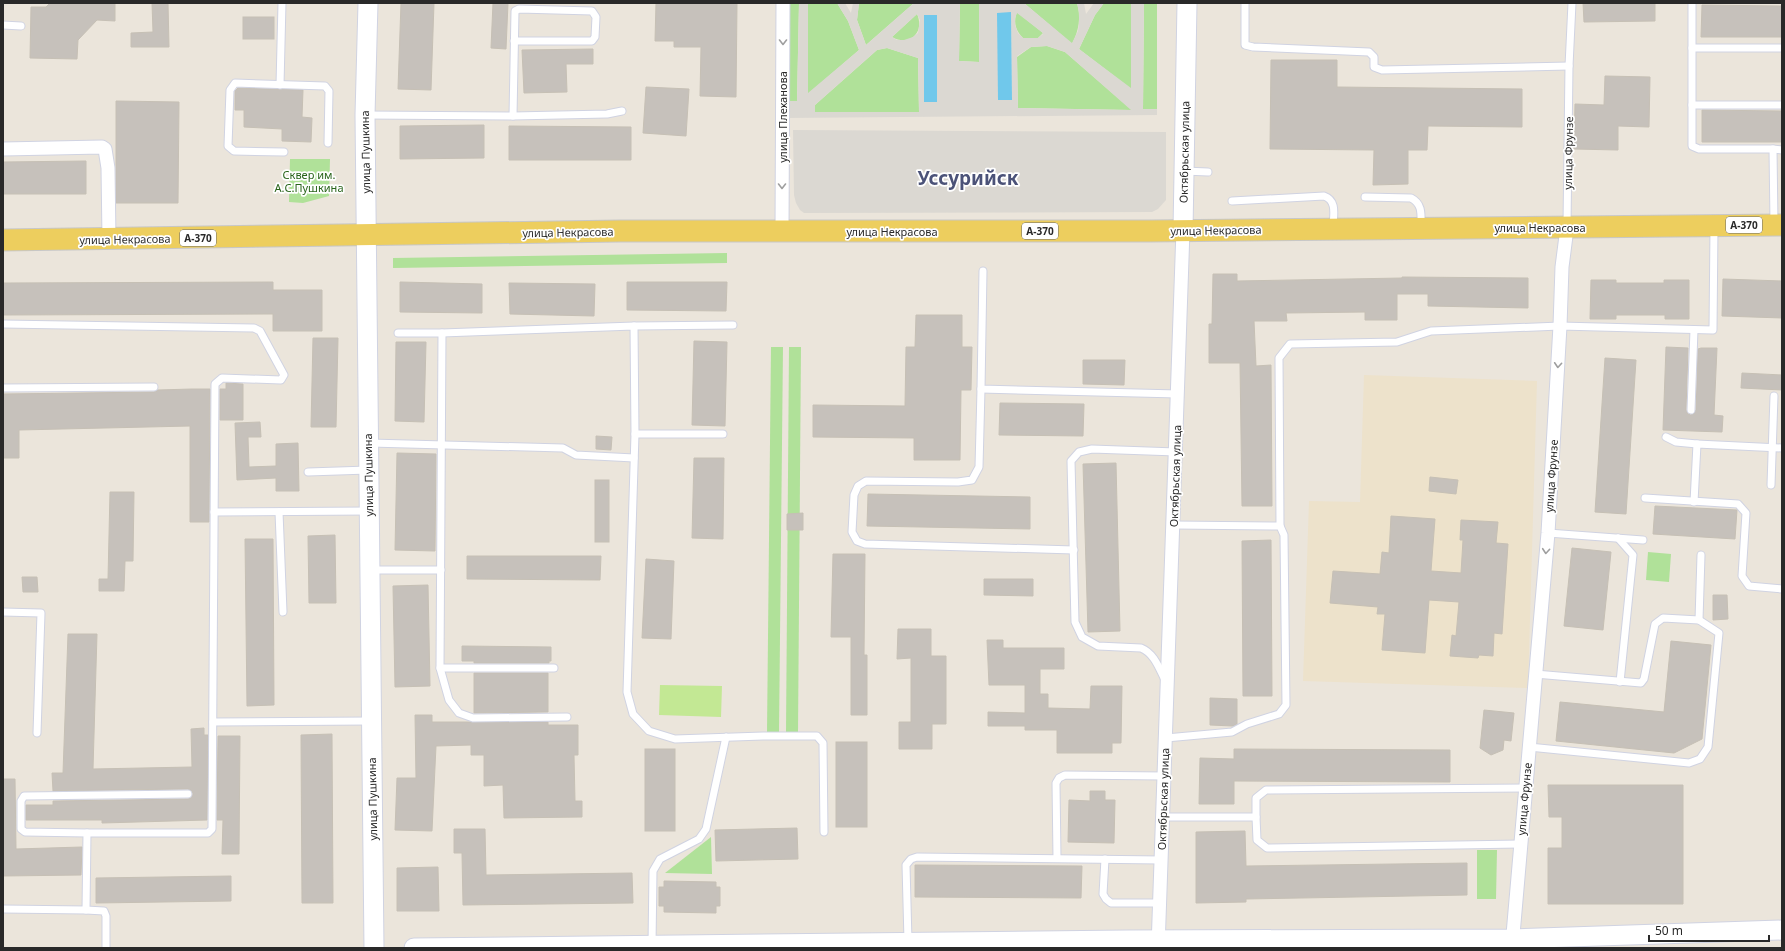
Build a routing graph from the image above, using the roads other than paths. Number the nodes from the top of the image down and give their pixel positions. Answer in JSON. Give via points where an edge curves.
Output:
{"nodes":[{"id":1,"x":282,"y":3,"type":"edge"},
{"id":2,"x":368,"y":3,"type":"edge"},
{"id":3,"x":783,"y":3,"type":"edge"},
{"id":4,"x":1187,"y":3,"type":"edge"},
{"id":5,"x":1245,"y":3,"type":"edge"},
{"id":6,"x":1572,"y":3,"type":"edge"},
{"id":7,"x":1692,"y":3,"type":"edge"},
{"id":8,"x":3,"y":25,"type":"edge"},
{"id":9,"x":21,"y":26,"type":"dead end"},
{"id":10,"x":514,"y":41,"type":"junction"},
{"id":11,"x":1692,"y":48,"type":"junction"},
{"id":12,"x":1782,"y":48,"type":"edge"},
{"id":13,"x":1569,"y":66,"type":"junction"},
{"id":14,"x":280,"y":85,"type":"junction"},
{"id":15,"x":1692,"y":105,"type":"junction"},
{"id":16,"x":1782,"y":105,"type":"edge"},
{"id":17,"x":622,"y":112,"type":"dead end"},
{"id":18,"x":365,"y":115,"type":"junction"},
{"id":19,"x":514,"y":116,"type":"junction"},
{"id":20,"x":328,"y":143,"type":"dead end"},
{"id":21,"x":3,"y":148,"type":"edge"},
{"id":22,"x":1773,"y":149,"type":"junction"},
{"id":23,"x":1782,"y":150,"type":"edge"},
{"id":24,"x":284,"y":152,"type":"dead end"},
{"id":25,"x":1184,"y":171,"type":"junction"},
{"id":26,"x":1208,"y":172,"type":"dead end"},
{"id":27,"x":1365,"y":198,"type":"dead end"},
{"id":28,"x":1232,"y":201,"type":"dead end"},
{"id":29,"x":1714,"y":225,"type":"junction"},
{"id":30,"x":1778,"y":225,"type":"edge"},
{"id":31,"x":1421,"y":227,"type":"junction"},
{"id":32,"x":1333,"y":228,"type":"junction"},
{"id":33,"x":1567,"y":228,"type":"junction"},
{"id":34,"x":1183,"y":230,"type":"junction"},
{"id":35,"x":782,"y":231,"type":"junction"},
{"id":36,"x":366,"y":236,"type":"junction"},
{"id":37,"x":109,"y":239,"type":"junction"},
{"id":38,"x":3,"y":240,"type":"edge"},
{"id":39,"x":983,"y":271,"type":"dead end"},
{"id":40,"x":3,"y":324,"type":"edge"},
{"id":41,"x":634,"y":326,"type":"junction"},
{"id":42,"x":733,"y":326,"type":"dead end"},
{"id":43,"x":1560,"y":326,"type":"junction"},
{"id":44,"x":1694,"y":330,"type":"junction"},
{"id":45,"x":398,"y":333,"type":"dead end"},
{"id":46,"x":442,"y":333,"type":"junction"},
{"id":47,"x":3,"y":388,"type":"edge"},
{"id":48,"x":154,"y":388,"type":"dead end"},
{"id":49,"x":981,"y":389,"type":"junction"},
{"id":50,"x":1178,"y":394,"type":"junction"},
{"id":51,"x":1774,"y":396,"type":"dead end"},
{"id":52,"x":1691,"y":410,"type":"dead end"},
{"id":53,"x":635,"y":434,"type":"junction"},
{"id":54,"x":723,"y":434,"type":"dead end"},
{"id":55,"x":1666,"y":437,"type":"dead end"},
{"id":56,"x":368,"y":443,"type":"junction"},
{"id":57,"x":1698,"y":444,"type":"junction"},
{"id":58,"x":442,"y":446,"type":"junction"},
{"id":59,"x":1773,"y":448,"type":"junction"},
{"id":60,"x":1782,"y":448,"type":"edge"},
{"id":61,"x":1176,"y":452,"type":"junction"},
{"id":62,"x":634,"y":458,"type":"junction"},
{"id":63,"x":368,"y":470,"type":"junction"},
{"id":64,"x":308,"y":472,"type":"dead end"},
{"id":65,"x":1771,"y":485,"type":"dead end"},
{"id":66,"x":1645,"y":498,"type":"dead end"},
{"id":67,"x":1694,"y":502,"type":"junction"},
{"id":68,"x":368,"y":511,"type":"junction"},
{"id":69,"x":214,"y":512,"type":"junction"},
{"id":70,"x":279,"y":512,"type":"junction"},
{"id":71,"x":1174,"y":525,"type":"junction"},
{"id":72,"x":1280,"y":526,"type":"junction"},
{"id":73,"x":1548,"y":532,"type":"junction"},
{"id":74,"x":1618,"y":538,"type":"junction"},
{"id":75,"x":1643,"y":540,"type":"dead end"},
{"id":76,"x":1074,"y":550,"type":"junction"},
{"id":77,"x":1701,"y":555,"type":"dead end"},
{"id":78,"x":369,"y":570,"type":"junction"},
{"id":79,"x":441,"y":570,"type":"junction"},
{"id":80,"x":1782,"y":589,"type":"edge"},
{"id":81,"x":3,"y":612,"type":"edge"},
{"id":82,"x":283,"y":612,"type":"dead end"},
{"id":83,"x":1699,"y":620,"type":"junction"},
{"id":84,"x":440,"y":668,"type":"junction"},
{"id":85,"x":554,"y":668,"type":"dead end"},
{"id":86,"x":1535,"y":674,"type":"junction"},
{"id":87,"x":1620,"y":682,"type":"junction"},
{"id":88,"x":1168,"y":685,"type":"junction"},
{"id":89,"x":567,"y":717,"type":"dead end"},
{"id":90,"x":371,"y":721,"type":"junction"},
{"id":91,"x":212,"y":722,"type":"junction"},
{"id":92,"x":37,"y":733,"type":"dead end"},
{"id":93,"x":726,"y":737,"type":"junction"},
{"id":94,"x":1166,"y":738,"type":"junction"},
{"id":95,"x":1529,"y":747,"type":"junction"},
{"id":96,"x":1164,"y":776,"type":"junction"},
{"id":97,"x":1525,"y":788,"type":"junction"},
{"id":98,"x":188,"y":794,"type":"dead end"},
{"id":99,"x":1162,"y":817,"type":"junction"},
{"id":100,"x":1256,"y":817,"type":"junction"},
{"id":101,"x":824,"y":832,"type":"dead end"},
{"id":102,"x":87,"y":833,"type":"junction"},
{"id":103,"x":1520,"y":844,"type":"junction"},
{"id":104,"x":1056,"y":858,"type":"junction"},
{"id":105,"x":1104,"y":859,"type":"junction"},
{"id":106,"x":1161,"y":860,"type":"junction"},
{"id":107,"x":1160,"y":903,"type":"junction"},
{"id":108,"x":3,"y":909,"type":"edge"},
{"id":109,"x":86,"y":910,"type":"junction"},
{"id":110,"x":1782,"y":930,"type":"edge"},
{"id":111,"x":908,"y":941,"type":"junction"},
{"id":112,"x":1158,"y":944,"type":"edge"},
{"id":113,"x":1512,"y":944,"type":"edge"},
{"id":114,"x":652,"y":945,"type":"junction"},
{"id":115,"x":771,"y":946,"type":"edge"},
{"id":116,"x":106,"y":948,"type":"edge"},
{"id":117,"x":374,"y":948,"type":"edge"},
{"id":118,"x":414,"y":948,"type":"edge"}],
"edges":[{"from":1,"to":14,"type":"lane"},
{"from":2,"to":18,"type":"main road","name":"улица Пушкина"},
{"from":3,"to":35,"type":"street","name":"улица Плеханова","one_way":true},
{"from":4,"to":25,"type":"main road","name":"Октябрьская улица"},
{"from":5,"to":13,"type":"lane","via":[[1245,45],[1253,47],[1369,52],[1374,57],[1374,67],[1382,70]]},
{"from":6,"to":13,"type":"lane","name":"улица Фрунзе"},
{"from":7,"to":11,"type":"lane"},
{"from":8,"to":9,"type":"lane"},
{"from":10,"to":10,"type":"lane","via":[[515,11],[519,9],[592,11],[596,17],[595,38],[592,41]]},
{"from":10,"to":19,"type":"lane"},
{"from":11,"to":12,"type":"lane"},
{"from":11,"to":15,"type":"lane"},
{"from":13,"to":33,"type":"lane","name":"улица Фрунзе"},
{"from":14,"to":20,"type":"lane","via":[[325,86],[329,91]]},
{"from":14,"to":24,"type":"lane","via":[[235,83],[230,90],[228,146],[234,151]]},
{"from":15,"to":16,"type":"lane"},
{"from":15,"to":22,"type":"lane","via":[[1692,146],[1699,149]]},
{"from":17,"to":19,"type":"lane"},
{"from":18,"to":19,"type":"lane"},
{"from":18,"to":36,"type":"main road","name":"улица Пушкина"},
{"from":21,"to":37,"type":"street","via":[[105,149],[108,168]]},
{"from":22,"to":23,"type":"lane"},
{"from":22,"to":30,"type":"lane"},
{"from":25,"to":26,"type":"lane"},
{"from":25,"to":34,"type":"main road","name":"Октябрьская улица"},
{"from":27,"to":31,"type":"lane","via":[[1411,198],[1417,201],[1421,208]]},
{"from":28,"to":32,"type":"lane","via":[[1324,196],[1334,203]]},
{"from":29,"to":30,"type":"main road","name":"улица Некрасова","number":"А-370"},
{"from":29,"to":33,"type":"main road","name":"улица Некрасова","number":"А-370"},
{"from":29,"to":44,"type":"lane","via":[[1713,330]]},
{"from":31,"to":32,"type":"main road","name":"улица Некрасова","number":"А-370"},
{"from":31,"to":33,"type":"main road","name":"улица Некрасова","number":"А-370"},
{"from":32,"to":34,"type":"main road","name":"улица Некрасова","number":"А-370"},
{"from":33,"to":43,"type":"street","name":"улица Фрунзе","via":[[1562,267]]},
{"from":34,"to":35,"type":"main road","name":"улица Некрасова","number":"А-370"},
{"from":34,"to":50,"type":"street","name":"Октябрьская улица"},
{"from":35,"to":36,"type":"main road","name":"улица Некрасова","number":"А-370"},
{"from":36,"to":37,"type":"main road","name":"улица Некрасова","number":"А-370"},
{"from":36,"to":56,"type":"main road","name":"улица Пушкина"},
{"from":37,"to":38,"type":"main road","name":"улица Некрасова","number":"А-370"},
{"from":39,"to":49,"type":"lane"},
{"from":40,"to":69,"type":"lane","via":[[254,328],[260,331],[284,375],[281,380],[222,378],[215,384]]},
{"from":41,"to":42,"type":"lane"},
{"from":41,"to":46,"type":"lane"},
{"from":41,"to":53,"type":"lane"},
{"from":43,"to":44,"type":"lane"},
{"from":43,"to":72,"type":"lane","via":[[1431,331],[1397,342],[1290,344],[1280,358]]},
{"from":43,"to":73,"type":"street","name":"улица Фрунзе","one_way":true},
{"from":44,"to":52,"type":"lane"},
{"from":45,"to":46,"type":"lane"},
{"from":46,"to":58,"type":"lane"},
{"from":47,"to":48,"type":"lane"},
{"from":49,"to":50,"type":"lane"},
{"from":49,"to":76,"type":"lane","via":[[979,467],[972,480],[866,481],[858,486],[854,495],[852,532],[857,541],[866,544]]},
{"from":50,"to":61,"type":"street","name":"Октябрьская улица"},
{"from":51,"to":59,"type":"lane"},
{"from":53,"to":54,"type":"lane"},
{"from":53,"to":62,"type":"lane"},
{"from":55,"to":57,"type":"lane","via":[[1676,442]]},
{"from":56,"to":58,"type":"lane"},
{"from":56,"to":63,"type":"main road","name":"улица Пушкина"},
{"from":57,"to":59,"type":"lane"},
{"from":57,"to":67,"type":"lane"},
{"from":58,"to":62,"type":"lane","via":[[563,448],[576,455]]},
{"from":58,"to":79,"type":"lane"},
{"from":59,"to":60,"type":"lane"},
{"from":59,"to":65,"type":"lane"},
{"from":61,"to":71,"type":"street","name":"Октябрьская улица"},
{"from":61,"to":76,"type":"lane","via":[[1092,449],[1079,452],[1072,461]]},
{"from":62,"to":93,"type":"lane","via":[[627,692],[633,714],[649,731],[675,739]]},
{"from":63,"to":64,"type":"lane"},
{"from":63,"to":68,"type":"main road","name":"улица Пушкина"},
{"from":66,"to":67,"type":"lane"},
{"from":67,"to":80,"type":"lane","via":[[1738,504],[1746,512],[1742,576],[1749,586]]},
{"from":68,"to":70,"type":"lane"},
{"from":68,"to":78,"type":"main road","name":"улица Пушкина"},
{"from":69,"to":70,"type":"lane"},
{"from":69,"to":91,"type":"lane"},
{"from":70,"to":82,"type":"lane"},
{"from":71,"to":72,"type":"lane"},
{"from":71,"to":88,"type":"street","name":"Октябрьская улица"},
{"from":72,"to":94,"type":"lane","via":[[1284,535],[1286,705],[1279,714],[1247,724],[1232,732]]},
{"from":73,"to":74,"type":"lane"},
{"from":73,"to":86,"type":"street","name":"улица Фрунзе","one_way":true},
{"from":74,"to":75,"type":"lane"},
{"from":74,"to":87,"type":"lane","via":[[1633,555]]},
{"from":76,"to":88,"type":"lane","via":[[1075,622],[1082,637],[1098,646],[1147,650]]},
{"from":77,"to":83,"type":"lane"},
{"from":78,"to":79,"type":"lane"},
{"from":78,"to":90,"type":"main road","name":"улица Пушкина"},
{"from":79,"to":84,"type":"lane"},
{"from":81,"to":92,"type":"lane","via":[[41,612]]},
{"from":83,"to":87,"type":"lane","via":[[1659,619],[1655,624],[1644,679],[1641,683]]},
{"from":83,"to":95,"type":"lane","via":[[1719,633],[1708,747],[1700,759],[1689,763]]},
{"from":84,"to":85,"type":"lane"},
{"from":84,"to":89,"type":"lane","via":[[448,700],[459,713],[474,718]]},
{"from":86,"to":87,"type":"lane"},
{"from":86,"to":95,"type":"street","name":"улица Фрунзе"},
{"from":88,"to":94,"type":"street","name":"Октябрьская улица"},
{"from":90,"to":91,"type":"lane"},
{"from":90,"to":117,"type":"main road","name":"улица Пушкина"},
{"from":91,"to":102,"type":"lane","via":[[212,829],[208,833]]},
{"from":93,"to":101,"type":"lane","via":[[817,736],[823,743]]},
{"from":93,"to":114,"type":"lane","via":[[706,829],[699,838],[660,859],[654,871]]},
{"from":94,"to":96,"type":"street","name":"Октябрьская улица"},
{"from":95,"to":97,"type":"street","name":"улица Фрунзе"},
{"from":96,"to":99,"type":"street","name":"Октябрьская улица"},
{"from":96,"to":104,"type":"lane","via":[[1065,775],[1059,778],[1056,784]]},
{"from":97,"to":100,"type":"lane","via":[[1266,790],[1256,798]]},
{"from":97,"to":103,"type":"street","name":"улица Фрунзе"},
{"from":98,"to":102,"type":"lane","via":[[24,796],[21,829],[25,832]]},
{"from":99,"to":100,"type":"lane"},
{"from":99,"to":106,"type":"street","name":"Октябрьская улица"},
{"from":100,"to":103,"type":"lane","via":[[1257,840],[1267,848]]},
{"from":102,"to":109,"type":"lane"},
{"from":103,"to":113,"type":"street","name":"улица Фрунзе"},
{"from":104,"to":105,"type":"lane"},
{"from":104,"to":111,"type":"lane","via":[[911,859],[906,865]]},
{"from":105,"to":106,"type":"lane"},
{"from":105,"to":107,"type":"lane","via":[[1103,894],[1111,903]]},
{"from":106,"to":107,"type":"street","name":"Октябрьская улица"},
{"from":107,"to":112,"type":"street","name":"Октябрьская улица"},
{"from":108,"to":109,"type":"lane"},
{"from":109,"to":116,"type":"lane","via":[[104,911]]},
{"from":110,"to":113,"type":"main road"},
{"from":111,"to":112,"type":"main road"},
{"from":111,"to":115,"type":"main road"},
{"from":112,"to":113,"type":"main road"},
{"from":114,"to":115,"type":"main road"},
{"from":114,"to":118,"type":"main road"}]}
